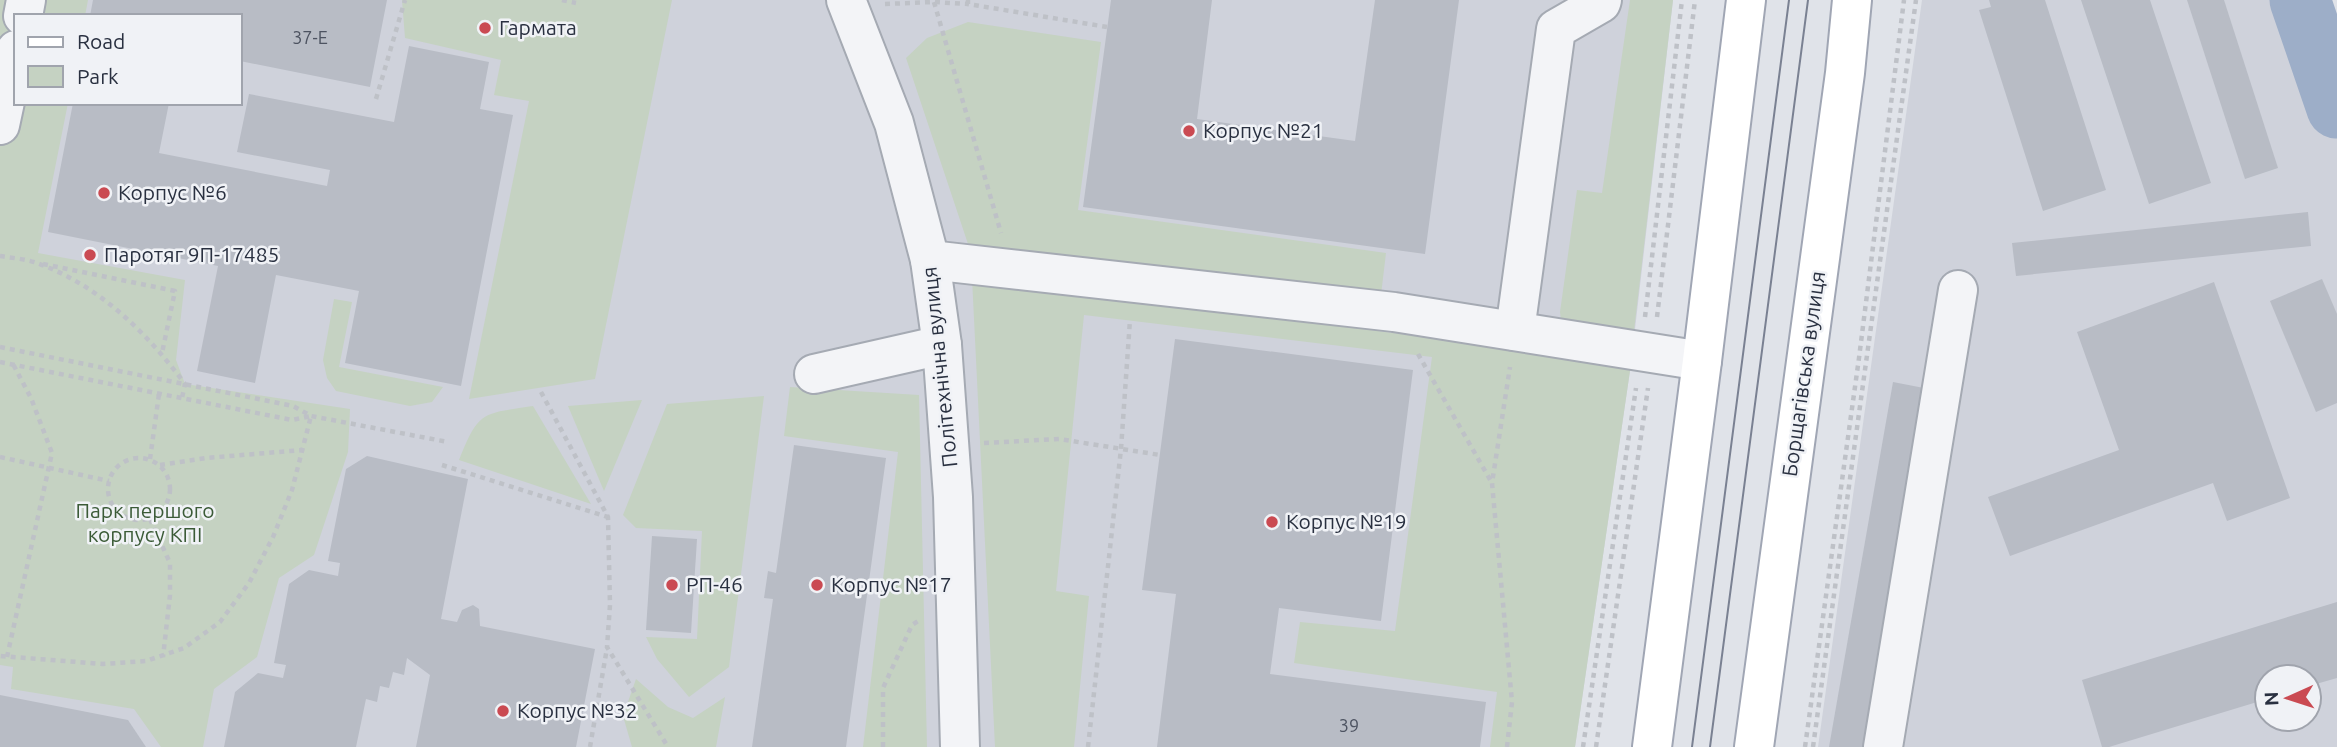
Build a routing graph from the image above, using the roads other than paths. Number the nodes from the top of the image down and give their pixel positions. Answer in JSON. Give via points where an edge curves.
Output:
{"nodes":[{"id":1,"x":1602,"y":0,"type":"edge"},
{"id":2,"x":1746,"y":0,"type":"edge"},
{"id":3,"x":1852,"y":0,"type":"edge"},
{"id":4,"x":848,"y":3,"type":"edge"},
{"id":5,"x":14,"y":59,"type":"edge"},
{"id":6,"x":0,"y":125,"type":"edge"},
{"id":7,"x":930,"y":260,"type":"junction"},
{"id":8,"x":1958,"y":290,"type":"dead end"},
{"id":9,"x":1516,"y":331,"type":"junction"},
{"id":10,"x":942,"y":345,"type":"junction"},
{"id":11,"x":1702,"y":361,"type":"junction"},
{"id":12,"x":814,"y":374,"type":"dead end"},
{"id":13,"x":960,"y":747,"type":"edge"},
{"id":14,"x":1652,"y":747,"type":"edge"},
{"id":15,"x":1754,"y":747,"type":"edge"},
{"id":16,"x":1883,"y":747,"type":"edge"}],
"edges":[{"from":1,"to":9,"type":"street","via":[[1556,29]]},
{"from":2,"to":11,"type":"main road"},
{"from":3,"to":15,"type":"main road","name":"Борщагівська вулиця"},
{"from":4,"to":7,"type":"street","name":"Політехнічна вулиця","via":[[894,122]]},
{"from":5,"to":6,"type":"street"},
{"from":7,"to":9,"type":"street","via":[[1394,312]]},
{"from":7,"to":10,"type":"street","name":"Політехнічна вулиця"},
{"from":8,"to":16,"type":"street"},
{"from":9,"to":11,"type":"street"},
{"from":10,"to":12,"type":"street"},
{"from":10,"to":13,"type":"street","name":"Політехнічна вулиця","via":[[953,497]]},
{"from":11,"to":14,"type":"main road"}]}
